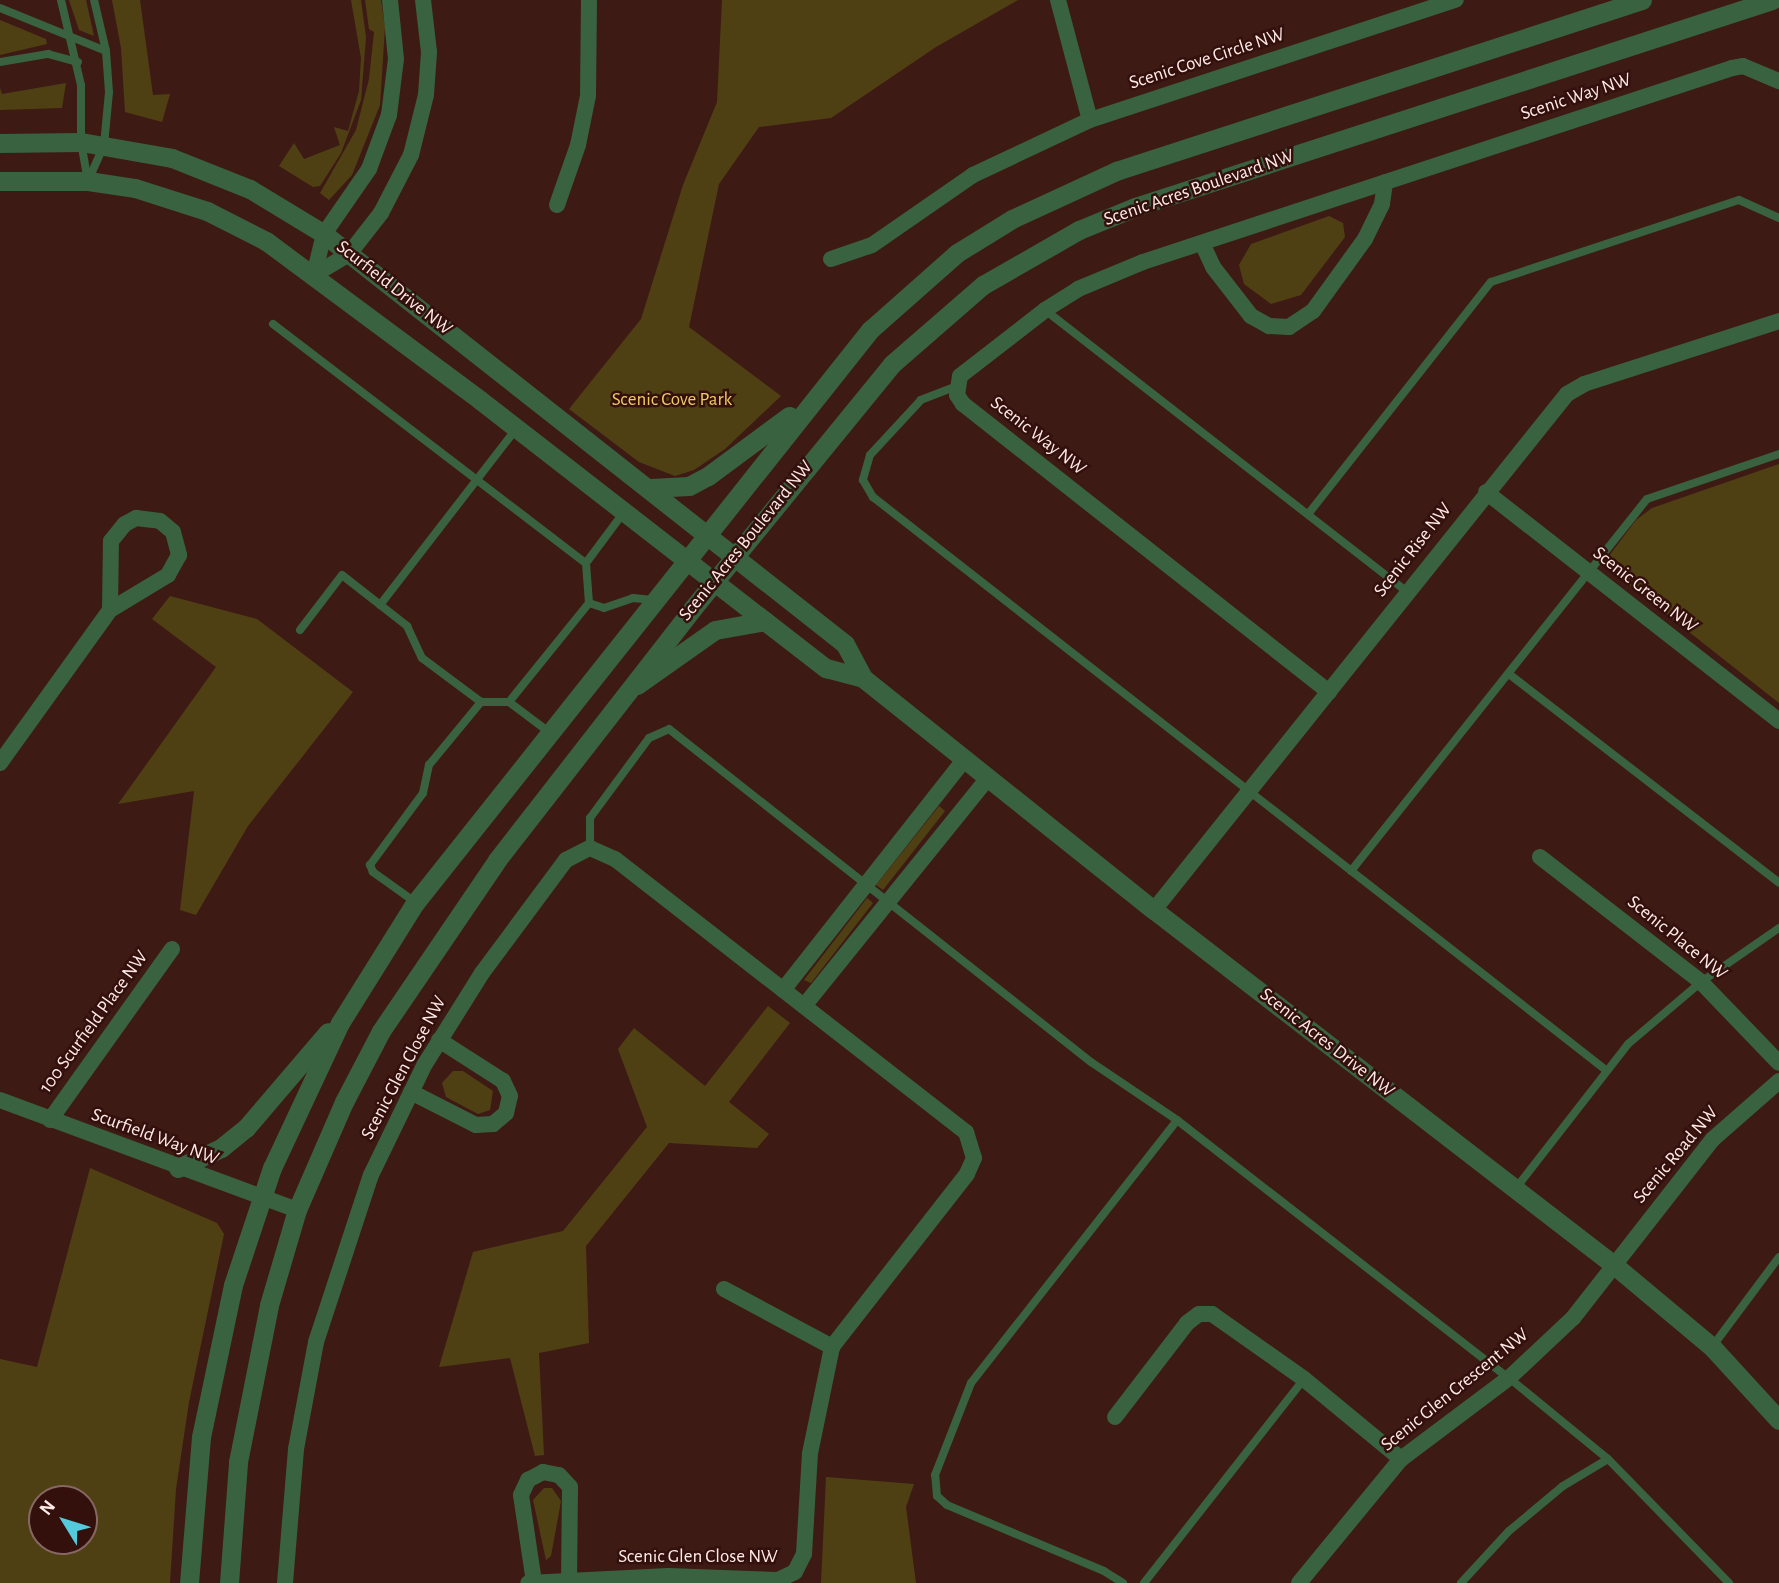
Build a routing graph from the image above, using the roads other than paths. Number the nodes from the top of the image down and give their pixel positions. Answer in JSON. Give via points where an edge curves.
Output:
{"nodes":[{"id":1,"x":61,"y":0,"type":"edge"},
{"id":2,"x":94,"y":0,"type":"edge"},
{"id":3,"x":390,"y":0,"type":"edge"},
{"id":4,"x":423,"y":0,"type":"edge"},
{"id":5,"x":589,"y":0,"type":"edge"},
{"id":6,"x":1058,"y":0,"type":"edge"},
{"id":7,"x":1457,"y":0,"type":"edge"},
{"id":8,"x":1642,"y":0,"type":"edge"},
{"id":9,"x":1772,"y":0,"type":"edge"},
{"id":10,"x":0,"y":8,"type":"edge"},
{"id":11,"x":72,"y":38,"type":"junction"},
{"id":12,"x":106,"y":51,"type":"junction"},
{"id":13,"x":0,"y":62,"type":"edge"},
{"id":14,"x":78,"y":62,"type":"junction"},
{"id":15,"x":1779,"y":81,"type":"edge"},
{"id":16,"x":1090,"y":120,"type":"junction"},
{"id":17,"x":81,"y":142,"type":"junction"},
{"id":18,"x":0,"y":143,"type":"edge"},
{"id":19,"x":104,"y":145,"type":"junction"},
{"id":20,"x":0,"y":181,"type":"edge"},
{"id":21,"x":88,"y":181,"type":"junction"},
{"id":22,"x":1385,"y":183,"type":"junction"},
{"id":23,"x":557,"y":205,"type":"dead end"},
{"id":24,"x":1779,"y":218,"type":"edge"},
{"id":25,"x":324,"y":234,"type":"junction"},
{"id":26,"x":1202,"y":243,"type":"junction"},
{"id":27,"x":349,"y":254,"type":"junction"},
{"id":28,"x":831,"y":259,"type":"dead end"},
{"id":29,"x":314,"y":275,"type":"junction"},
{"id":30,"x":1045,"y":310,"type":"junction"},
{"id":31,"x":1779,"y":321,"type":"edge"},
{"id":32,"x":273,"y":324,"type":"dead end"},
{"id":33,"x":824,"y":386,"type":"junction"},
{"id":34,"x":957,"y":386,"type":"junction"},
{"id":35,"x":517,"y":428,"type":"junction"},
{"id":36,"x":1779,"y":453,"type":"edge"},
{"id":37,"x":477,"y":480,"type":"junction"},
{"id":38,"x":651,"y":488,"type":"junction"},
{"id":39,"x":1486,"y":492,"type":"junction"},
{"id":40,"x":625,"y":512,"type":"junction"},
{"id":41,"x":1310,"y":513,"type":"junction"},
{"id":42,"x":707,"y":534,"type":"junction"},
{"id":43,"x":735,"y":555,"type":"junction"},
{"id":44,"x":685,"y":559,"type":"junction"},
{"id":45,"x":586,"y":563,"type":"junction"},
{"id":46,"x":1587,"y":572,"type":"junction"},
{"id":47,"x":714,"y":581,"type":"junction"},
{"id":48,"x":1407,"y":592,"type":"junction"},
{"id":49,"x":653,"y":600,"type":"junction"},
{"id":50,"x":589,"y":603,"type":"junction"},
{"id":51,"x":380,"y":604,"type":"junction"},
{"id":52,"x":110,"y":610,"type":"junction"},
{"id":53,"x":765,"y":621,"type":"junction"},
{"id":54,"x":300,"y":630,"type":"dead end"},
{"id":55,"x":1509,"y":674,"type":"junction"},
{"id":56,"x":863,"y":678,"type":"junction"},
{"id":57,"x":630,"y":689,"type":"junction"},
{"id":58,"x":1329,"y":692,"type":"junction"},
{"id":59,"x":481,"y":702,"type":"junction"},
{"id":60,"x":509,"y":702,"type":"junction"},
{"id":61,"x":1779,"y":721,"type":"edge"},
{"id":62,"x":549,"y":732,"type":"junction"},
{"id":63,"x":965,"y":759,"type":"junction"},
{"id":64,"x":0,"y":763,"type":"edge"},
{"id":65,"x":989,"y":777,"type":"junction"},
{"id":66,"x":1250,"y":793,"type":"junction"},
{"id":67,"x":590,"y":848,"type":"junction"},
{"id":68,"x":1540,"y":857,"type":"dead end"},
{"id":69,"x":1351,"y":871,"type":"junction"},
{"id":70,"x":1779,"y":883,"type":"edge"},
{"id":71,"x":865,"y":885,"type":"junction"},
{"id":72,"x":886,"y":902,"type":"junction"},
{"id":73,"x":415,"y":903,"type":"junction"},
{"id":74,"x":1154,"y":910,"type":"junction"},
{"id":75,"x":1779,"y":928,"type":"edge"},
{"id":76,"x":172,"y":949,"type":"dead end"},
{"id":77,"x":1701,"y":982,"type":"junction"},
{"id":78,"x":783,"y":990,"type":"junction"},
{"id":79,"x":804,"y":1006,"type":"junction"},
{"id":80,"x":340,"y":1023,"type":"junction"},
{"id":81,"x":439,"y":1040,"type":"junction"},
{"id":82,"x":1779,"y":1063,"type":"edge"},
{"id":83,"x":1606,"y":1070,"type":"junction"},
{"id":84,"x":1779,"y":1081,"type":"edge"},
{"id":85,"x":411,"y":1091,"type":"junction"},
{"id":86,"x":0,"y":1100,"type":"edge"},
{"id":87,"x":50,"y":1119,"type":"junction"},
{"id":88,"x":1177,"y":1120,"type":"junction"},
{"id":89,"x":178,"y":1168,"type":"junction"},
{"id":90,"x":1516,"y":1188,"type":"junction"},
{"id":91,"x":262,"y":1196,"type":"junction"},
{"id":92,"x":298,"y":1210,"type":"junction"},
{"id":93,"x":1779,"y":1257,"type":"edge"},
{"id":94,"x":1614,"y":1265,"type":"junction"},
{"id":95,"x":724,"y":1289,"type":"dead end"},
{"id":96,"x":832,"y":1347,"type":"junction"},
{"id":97,"x":1712,"y":1347,"type":"junction"},
{"id":98,"x":1509,"y":1378,"type":"junction"},
{"id":99,"x":1304,"y":1379,"type":"junction"},
{"id":100,"x":1115,"y":1417,"type":"dead end"},
{"id":101,"x":1779,"y":1420,"type":"edge"},
{"id":102,"x":1401,"y":1459,"type":"junction"},
{"id":103,"x":1608,"y":1460,"type":"junction"},
{"id":104,"x":569,"y":1579,"type":"junction"},
{"id":105,"x":534,"y":1582,"type":"edge"},
{"id":106,"x":189,"y":1583,"type":"edge"},
{"id":107,"x":229,"y":1583,"type":"edge"},
{"id":108,"x":285,"y":1583,"type":"edge"},
{"id":109,"x":528,"y":1583,"type":"edge"},
{"id":110,"x":1123,"y":1583,"type":"edge"},
{"id":111,"x":1144,"y":1583,"type":"edge"},
{"id":112,"x":1299,"y":1583,"type":"edge"},
{"id":113,"x":1461,"y":1583,"type":"edge"},
{"id":114,"x":1729,"y":1583,"type":"edge"}],
"edges":[{"from":1,"to":11,"type":"lane"},
{"from":2,"to":12,"type":"lane"},
{"from":3,"to":25,"type":"street","via":[[396,59],[389,115],[369,169]]},
{"from":4,"to":27,"type":"street","via":[[429,52],[420,126],[395,190]]},
{"from":5,"to":23,"type":"street","via":[[588,96],[578,145]]},
{"from":6,"to":16,"type":"street"},
{"from":7,"to":16,"type":"street","name":"Scenic Cove Circle NW"},
{"from":8,"to":33,"type":"street","name":"Scenic Acres Boulevard NW","via":[[1116,171],[1055,197],[934,271],[870,330]]},
{"from":9,"to":43,"type":"street","name":"Scenic Acres Boulevard NW","via":[[1135,207],[1023,259],[944,314],[892,364]]},
{"from":10,"to":11,"type":"lane"},
{"from":11,"to":12,"type":"lane"},
{"from":11,"to":14,"type":"lane"},
{"from":12,"to":19,"type":"lane","via":[[109,92]]},
{"from":13,"to":14,"type":"lane","via":[[48,54]]},
{"from":14,"to":17,"type":"lane"},
{"from":15,"to":22,"type":"street","name":"Scenic Way NW","via":[[1743,66],[1732,68]]},
{"from":16,"to":28,"type":"street","name":"Scenic Cove Circle NW","via":[[973,175],[872,245]]},
{"from":17,"to":18,"type":"street","name":"Scurfield Drive NW"},
{"from":17,"to":19,"type":"street","name":"Scurfield Drive NW"},
{"from":17,"to":21,"type":"lane"},
{"from":19,"to":21,"type":"lane"},
{"from":19,"to":25,"type":"street","name":"Scurfield Drive NW","via":[[204,169],[283,207]]},
{"from":20,"to":21,"type":"street","name":"Scurfield Drive NW"},
{"from":21,"to":29,"type":"street","name":"Scurfield Drive NW","via":[[135,187],[207,211],[266,241]]},
{"from":22,"to":26,"type":"street","name":"Scenic Way NW"},
{"from":22,"to":26,"type":"street","via":[[1377,220],[1365,239],[1313,311],[1289,327],[1269,326],[1251,316],[1218,274]]},
{"from":24,"to":41,"type":"lane","via":[[1739,200],[1491,282]]},
{"from":25,"to":27,"type":"street","name":"Scurfield Drive NW"},
{"from":25,"to":29,"type":"street"},
{"from":26,"to":30,"type":"street","name":"Scenic Way NW","via":[[1105,277]]},
{"from":27,"to":29,"type":"street"},
{"from":27,"to":38,"type":"street","name":"Scurfield Drive NW"},
{"from":29,"to":35,"type":"street","name":"Scurfield Drive NW"},
{"from":30,"to":34,"type":"street","name":"Scenic Way NW","via":[[969,366]]},
{"from":30,"to":41,"type":"lane"},
{"from":31,"to":39,"type":"street","name":"Scenic Rise NW","via":[[1584,383],[1552,408]]},
{"from":32,"to":37,"type":"lane"},
{"from":33,"to":38,"type":"street","via":[[760,442],[708,476],[689,486]]},
{"from":33,"to":42,"type":"street","name":"Scenic Acres Boulevard NW"},
{"from":34,"to":58,"type":"street","name":"Scenic Way NW","via":[[963,404]]},
{"from":34,"to":66,"type":"lane","via":[[921,400],[891,429],[863,468],[866,489]]},
{"from":35,"to":37,"type":"lane"},
{"from":35,"to":40,"type":"street","name":"Scurfield Drive NW"},
{"from":36,"to":46,"type":"lane","via":[[1647,499]]},
{"from":37,"to":45,"type":"lane"},
{"from":37,"to":51,"type":"lane"},
{"from":38,"to":42,"type":"street","name":"Scurfield Drive NW"},
{"from":39,"to":46,"type":"street","name":"Scenic Green NW"},
{"from":39,"to":48,"type":"street","name":"Scenic Rise NW"},
{"from":40,"to":44,"type":"street","name":"Scurfield Drive NW"},
{"from":40,"to":45,"type":"lane"},
{"from":41,"to":48,"type":"lane"},
{"from":42,"to":43,"type":"street","name":"Scurfield Drive NW"},
{"from":42,"to":44,"type":"street","name":"Scenic Acres Boulevard NW"},
{"from":43,"to":47,"type":"street","name":"Scenic Acres Boulevard NW"},
{"from":43,"to":56,"type":"street","name":"Scenic Acres Drive NW","via":[[845,644]]},
{"from":44,"to":47,"type":"street","name":"Scurfield Drive NW"},
{"from":44,"to":49,"type":"street","name":"Scenic Acres Boulevard NW"},
{"from":45,"to":50,"type":"lane"},
{"from":46,"to":55,"type":"lane"},
{"from":46,"to":61,"type":"street","name":"Scenic Green NW"},
{"from":47,"to":53,"type":"street","name":"Scenic Acres Drive NW"},
{"from":47,"to":57,"type":"street","name":"Scenic Acres Boulevard NW"},
{"from":48,"to":58,"type":"street","name":"Scenic Rise NW"},
{"from":49,"to":50,"type":"lane","via":[[633,598],[604,608]]},
{"from":49,"to":62,"type":"street","name":"Scenic Acres Boulevard NW"},
{"from":50,"to":60,"type":"lane"},
{"from":51,"to":54,"type":"lane","via":[[342,575]]},
{"from":51,"to":59,"type":"lane","via":[[407,626],[422,658]]},
{"from":52,"to":52,"type":"street","via":[[176,565],[178,543],[160,521],[136,518],[117,531],[109,554]]},
{"from":52,"to":64,"type":"street"},
{"from":53,"to":56,"type":"street","name":"Scenic Acres Drive NW","via":[[825,668]]},
{"from":53,"to":57,"type":"street","via":[[715,630],[655,677]]},
{"from":55,"to":69,"type":"lane"},
{"from":55,"to":70,"type":"lane"},
{"from":56,"to":63,"type":"street","name":"Scenic Acres Drive NW"},
{"from":57,"to":92,"type":"street","name":"Scenic Acres Boulevard NW","via":[[489,870],[415,977],[344,1102]]},
{"from":58,"to":66,"type":"street","name":"Scenic Rise NW"},
{"from":59,"to":60,"type":"lane"},
{"from":59,"to":73,"type":"lane","via":[[429,765],[423,793],[370,865]]},
{"from":60,"to":62,"type":"lane"},
{"from":62,"to":73,"type":"street","name":"Scenic Acres Boulevard NW"},
{"from":63,"to":65,"type":"street","name":"Scenic Acres Drive NW"},
{"from":63,"to":71,"type":"street"},
{"from":65,"to":72,"type":"street"},
{"from":65,"to":74,"type":"street","name":"Scenic Acres Drive NW"},
{"from":66,"to":69,"type":"lane"},
{"from":66,"to":74,"type":"street","name":"Scenic Rise NW"},
{"from":67,"to":71,"type":"lane","via":[[590,818],[649,738],[669,729]]},
{"from":67,"to":78,"type":"street","name":"Scenic Glen Close NW","via":[[615,859]]},
{"from":67,"to":81,"type":"street","name":"Scenic Glen Close NW","via":[[566,860],[508,935]]},
{"from":68,"to":77,"type":"street","name":"Scenic Place NW"},
{"from":69,"to":83,"type":"lane"},
{"from":71,"to":72,"type":"lane"},
{"from":71,"to":78,"type":"street"},
{"from":72,"to":79,"type":"street"},
{"from":72,"to":88,"type":"lane","via":[[1091,1062]]},
{"from":73,"to":80,"type":"street","name":"Scenic Acres Boulevard NW"},
{"from":74,"to":90,"type":"street","name":"Scenic Acres Drive NW"},
{"from":75,"to":77,"type":"lane"},
{"from":76,"to":87,"type":"street","name":"100 Scurfield Place NW"},
{"from":77,"to":82,"type":"street","name":"Scenic Place NW"},
{"from":77,"to":83,"type":"lane","via":[[1636,1036]]},
{"from":78,"to":79,"type":"street","name":"Scenic Glen Close NW"},
{"from":79,"to":96,"type":"street","name":"Scenic Glen Close NW","via":[[966,1132],[974,1149],[967,1174]]},
{"from":80,"to":89,"type":"street","via":[[317,1041],[246,1128],[221,1148]]},
{"from":80,"to":91,"type":"street","name":"Scenic Acres Boulevard NW"},
{"from":81,"to":85,"type":"street","name":"Scenic Glen Close NW"},
{"from":81,"to":85,"type":"street","via":[[503,1081],[510,1096],[506,1113],[493,1124],[476,1125]]},
{"from":83,"to":90,"type":"lane"},
{"from":84,"to":94,"type":"street","name":"Scenic Road NW","via":[[1713,1139]]},
{"from":85,"to":108,"type":"street","name":"Scenic Glen Close NW","via":[[356,1213],[321,1323],[296,1449]]},
{"from":86,"to":87,"type":"street","name":"Scurfield Way NW"},
{"from":87,"to":89,"type":"street","name":"Scurfield Way NW"},
{"from":88,"to":98,"type":"lane"},
{"from":88,"to":110,"type":"lane","via":[[983,1365],[971,1383],[935,1475],[937,1496],[947,1505]]},
{"from":89,"to":91,"type":"street","name":"Scurfield Way NW"},
{"from":90,"to":94,"type":"street","name":"Scenic Acres Drive NW"},
{"from":91,"to":92,"type":"street","name":"Scurfield Way NW"},
{"from":91,"to":106,"type":"street","name":"Scenic Acres Boulevard NW","via":[[233,1284],[208,1392]]},
{"from":92,"to":107,"type":"street","name":"Scenic Acres Boulevard NW","via":[[269,1305],[246,1410]]},
{"from":93,"to":97,"type":"lane"},
{"from":94,"to":97,"type":"street","name":"Scenic Acres Drive NW"},
{"from":94,"to":98,"type":"street","name":"Scenic Glen Crescent NW","via":[[1573,1318]]},
{"from":95,"to":96,"type":"street"},
{"from":96,"to":104,"type":"street","name":"Scenic Glen Close NW","via":[[810,1452],[804,1554],[788,1578]]},
{"from":97,"to":101,"type":"street","name":"Scenic Acres Drive NW"},
{"from":98,"to":102,"type":"street","name":"Scenic Glen Crescent NW"},
{"from":98,"to":103,"type":"lane"},
{"from":99,"to":100,"type":"street","via":[[1224,1319],[1199,1314],[1187,1323]]},
{"from":99,"to":102,"type":"street"},
{"from":99,"to":111,"type":"lane"},
{"from":102,"to":112,"type":"street","name":"Scenic Glen Crescent NW"},
{"from":103,"to":113,"type":"lane","via":[[1563,1486],[1508,1531]]},
{"from":103,"to":114,"type":"lane"},
{"from":104,"to":105,"type":"street","name":"Scenic Glen Close NW"},
{"from":104,"to":105,"type":"street","via":[[570,1488],[559,1475],[542,1472],[528,1480],[521,1495]]},
{"from":105,"to":109,"type":"street","name":"Scenic Glen Close NW"}]}
